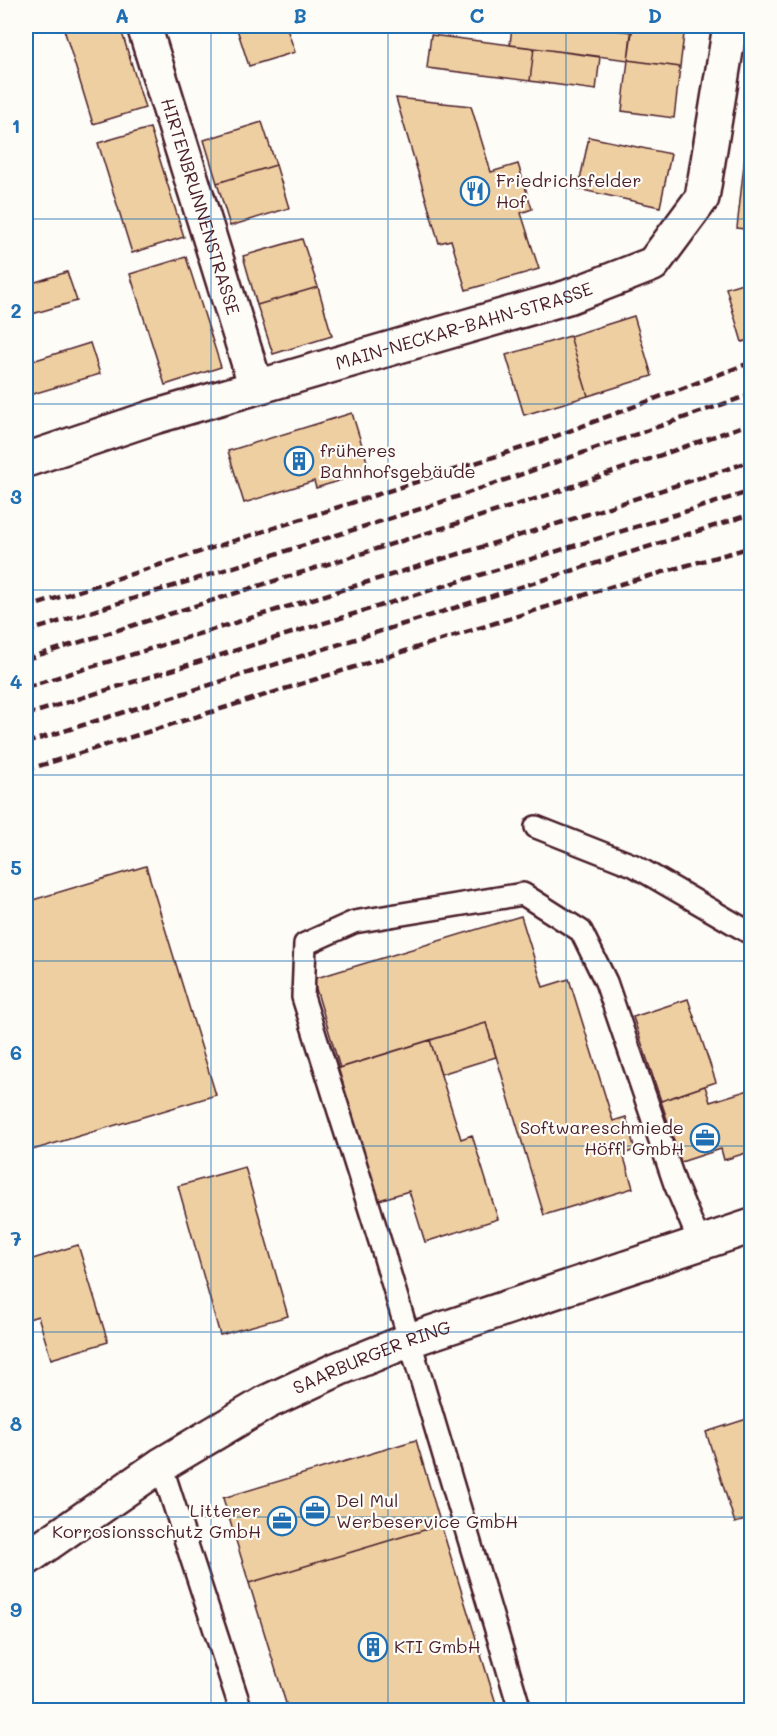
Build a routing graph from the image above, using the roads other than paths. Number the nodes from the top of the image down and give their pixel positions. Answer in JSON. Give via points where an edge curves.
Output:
{"nodes":[{"id":1,"x":144,"y":26,"type":"edge"},
{"id":2,"x":730,"y":26,"type":"edge"},
{"id":3,"x":256,"y":387,"type":"junction"},
{"id":4,"x":26,"y":460,"type":"edge"},
{"id":5,"x":536,"y":827,"type":"dead end"},
{"id":6,"x":752,"y":934,"type":"edge"},
{"id":7,"x":752,"y":1226,"type":"edge"},
{"id":8,"x":707,"y":1241,"type":"junction"},
{"id":9,"x":752,"y":1249,"type":"edge"},
{"id":10,"x":410,"y":1340,"type":"junction"},
{"id":11,"x":161,"y":1465,"type":"junction"},
{"id":12,"x":26,"y":1558,"type":"edge"},
{"id":13,"x":241,"y":1710,"type":"edge"},
{"id":14,"x":520,"y":1710,"type":"edge"}],
"edges":[{"from":1,"to":3,"type":"street","name":"HIRTENBRUNNENSTRASSE"},
{"from":2,"to":3,"type":"street","name":"MAIN-NECKAR-BAHN-STRASSE","via":[[702,198],[653,264],[568,297]]},
{"from":3,"to":4,"type":"street","name":"MAIN-NECKAR-BAHN-STRASSE"},
{"from":5,"to":6,"type":"lane","via":[[635,866]]},
{"from":7,"to":8,"type":"street","name":"SAARBURGER RING"},
{"from":8,"to":9,"type":"street"},
{"from":8,"to":10,"type":"street","name":"SAARBURGER RING"},
{"from":8,"to":10,"type":"lane","via":[[675,1184],[606,982],[581,932],[523,894],[354,922],[305,944],[303,997]]},
{"from":10,"to":11,"type":"street","name":"SAARBURGER RING","via":[[267,1402]]},
{"from":10,"to":14,"type":"lane"},
{"from":11,"to":12,"type":"street","name":"SAARBURGER RING"},
{"from":11,"to":13,"type":"lane"}]}
